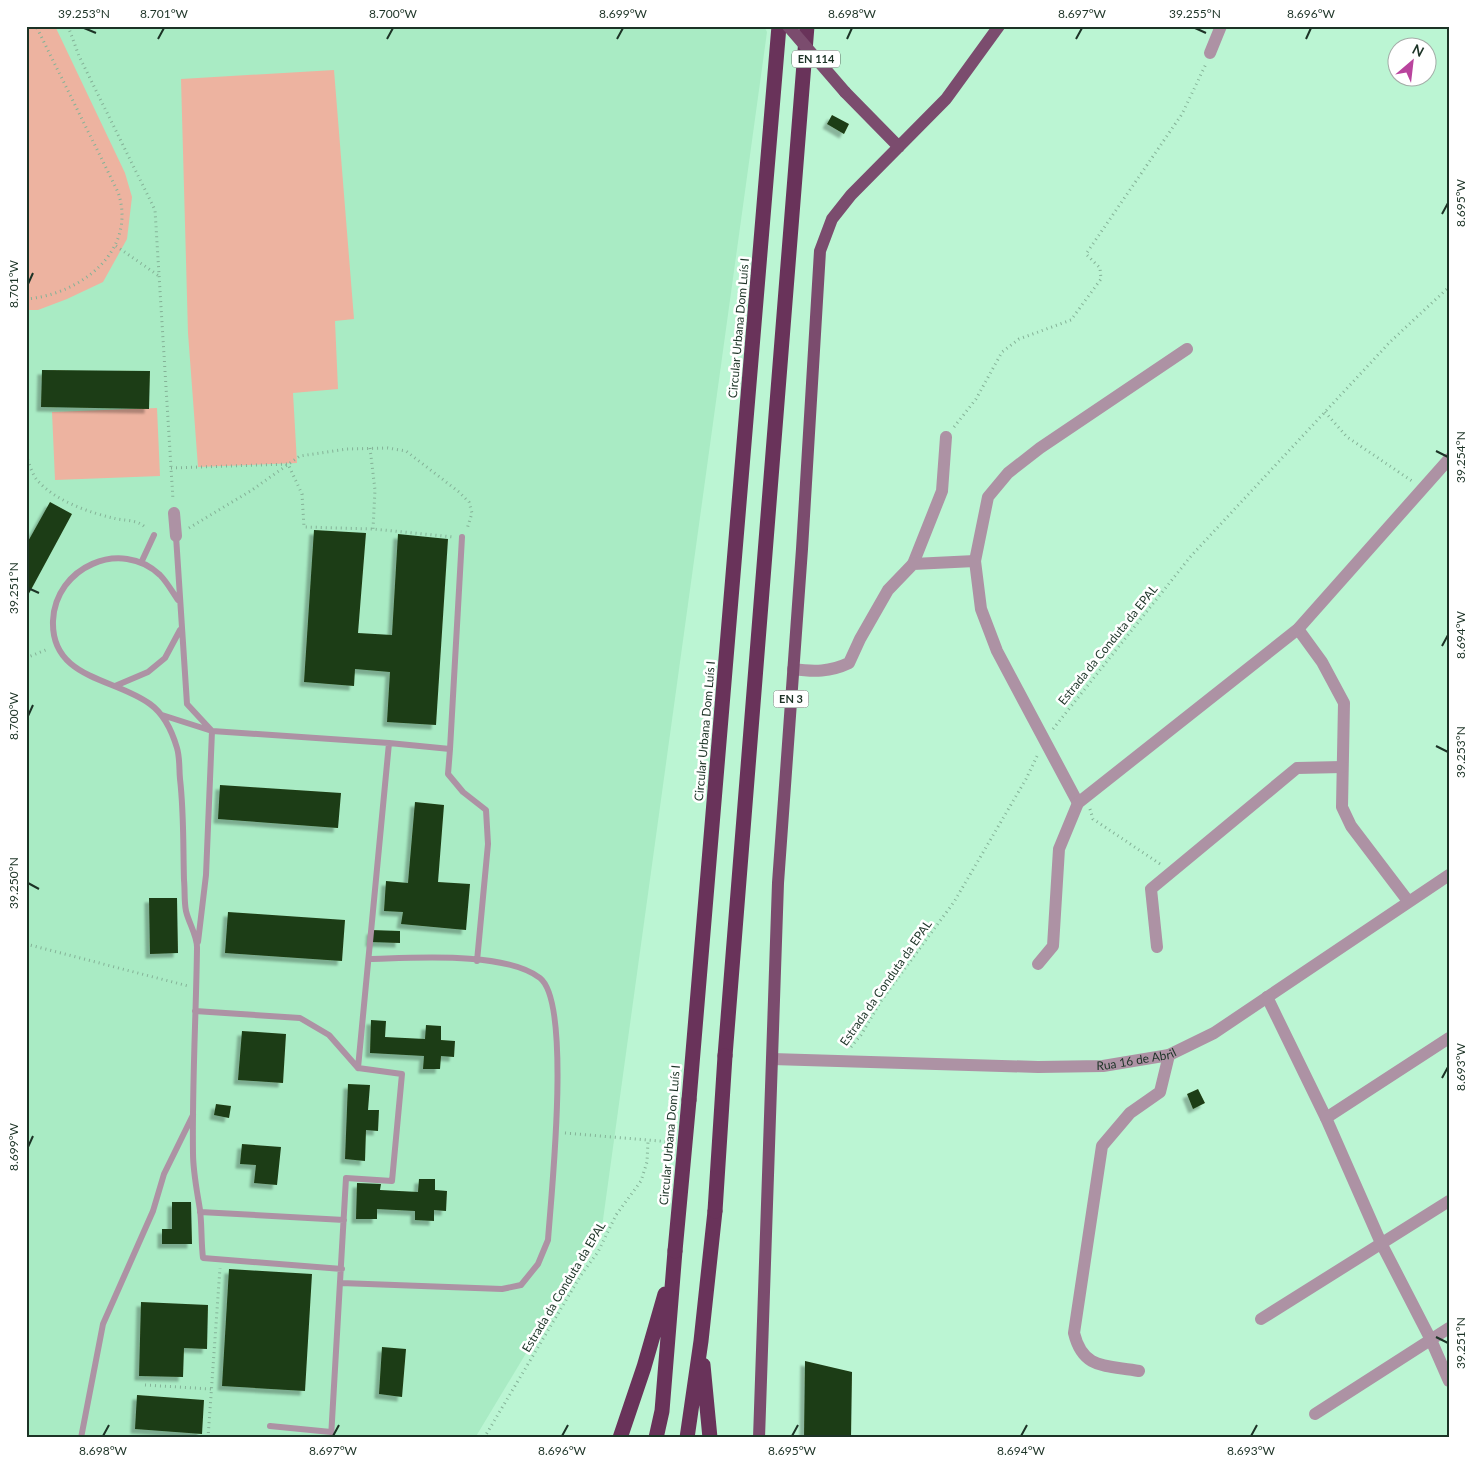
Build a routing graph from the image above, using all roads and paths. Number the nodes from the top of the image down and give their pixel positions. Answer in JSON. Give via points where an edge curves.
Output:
{"nodes":[{"id":1,"x":36,"y":26,"type":"edge"},
{"id":2,"x":68,"y":26,"type":"edge"},
{"id":3,"x":779,"y":26,"type":"edge"},
{"id":4,"x":788,"y":26,"type":"edge"},
{"id":5,"x":807,"y":26,"type":"edge"},
{"id":6,"x":999,"y":26,"type":"edge"},
{"id":7,"x":1221,"y":26,"type":"edge"},
{"id":8,"x":1210,"y":53,"type":"joint"},
{"id":9,"x":899,"y":147,"type":"junction"},
{"id":10,"x":116,"y":246,"type":"junction"},
{"id":11,"x":159,"y":276,"type":"junction"},
{"id":12,"x":1449,"y":287,"type":"edge"},
{"id":13,"x":26,"y":299,"type":"edge"},
{"id":14,"x":1188,"y":349,"type":"dead end"},
{"id":15,"x":1325,"y":412,"type":"junction"},
{"id":16,"x":946,"y":438,"type":"joint"},
{"id":17,"x":370,"y":448,"type":"junction"},
{"id":18,"x":26,"y":455,"type":"edge"},
{"id":19,"x":1449,"y":459,"type":"edge"},
{"id":20,"x":288,"y":464,"type":"junction"},
{"id":21,"x":171,"y":468,"type":"junction"},
{"id":22,"x":1423,"y":488,"type":"junction"},
{"id":23,"x":174,"y":513,"type":"joint"},
{"id":24,"x":373,"y":529,"type":"junction"},
{"id":25,"x":154,"y":535,"type":"joint"},
{"id":26,"x":176,"y":536,"type":"junction"},
{"id":27,"x":462,"y":537,"type":"junction"},
{"id":28,"x":976,"y":561,"type":"junction"},
{"id":29,"x":141,"y":563,"type":"junction"},
{"id":30,"x":913,"y":564,"type":"junction"},
{"id":31,"x":178,"y":600,"type":"junction"},
{"id":32,"x":1298,"y":629,"type":"junction"},
{"id":33,"x":180,"y":630,"type":"junction"},
{"id":34,"x":58,"y":644,"type":"junction"},
{"id":35,"x":26,"y":658,"type":"edge"},
{"id":36,"x":794,"y":669,"type":"junction"},
{"id":37,"x":116,"y":686,"type":"junction"},
{"id":38,"x":162,"y":715,"type":"junction"},
{"id":39,"x":212,"y":731,"type":"junction"},
{"id":40,"x":1046,"y":741,"type":"junction"},
{"id":41,"x":389,"y":743,"type":"junction"},
{"id":42,"x":450,"y":749,"type":"junction"},
{"id":43,"x":1342,"y":767,"type":"junction"},
{"id":44,"x":1098,"y":787,"type":"junction"},
{"id":45,"x":1078,"y":803,"type":"junction"},
{"id":46,"x":1174,"y":870,"type":"junction"},
{"id":47,"x":1449,"y":875,"type":"edge"},
{"id":48,"x":1408,"y":901,"type":"junction"},
{"id":49,"x":26,"y":944,"type":"edge"},
{"id":50,"x":198,"y":946,"type":"junction"},
{"id":51,"x":1157,"y":947,"type":"dead end"},
{"id":52,"x":369,"y":959,"type":"junction"},
{"id":53,"x":477,"y":961,"type":"junction"},
{"id":54,"x":1038,"y":964,"type":"dead end"},
{"id":55,"x":195,"y":988,"type":"junction"},
{"id":56,"x":1267,"y":997,"type":"junction"},
{"id":57,"x":195,"y":1011,"type":"junction"},
{"id":58,"x":1449,"y":1038,"type":"edge"},
{"id":59,"x":1169,"y":1056,"type":"junction"},
{"id":60,"x":772,"y":1059,"type":"junction"},
{"id":61,"x":842,"y":1061,"type":"junction"},
{"id":62,"x":358,"y":1068,"type":"junction"},
{"id":63,"x":194,"y":1112,"type":"junction"},
{"id":64,"x":1326,"y":1118,"type":"junction"},
{"id":65,"x":554,"y":1132,"type":"junction"},
{"id":66,"x":1449,"y":1200,"type":"edge"},
{"id":67,"x":200,"y":1212,"type":"junction"},
{"id":68,"x":344,"y":1220,"type":"junction"},
{"id":69,"x":1381,"y":1243,"type":"junction"},
{"id":70,"x":674,"y":1258,"type":"junction"},
{"id":71,"x":221,"y":1260,"type":"junction"},
{"id":72,"x":342,"y":1269,"type":"junction"},
{"id":73,"x":341,"y":1283,"type":"junction"},
{"id":74,"x":1261,"y":1319,"type":"dead end"},
{"id":75,"x":1449,"y":1328,"type":"edge"},
{"id":76,"x":1431,"y":1340,"type":"junction"},
{"id":77,"x":701,"y":1341,"type":"junction"},
{"id":78,"x":1139,"y":1372,"type":"dead end"},
{"id":79,"x":1449,"y":1381,"type":"edge"},
{"id":80,"x":145,"y":1385,"type":"dead end"},
{"id":81,"x":211,"y":1389,"type":"junction"},
{"id":82,"x":1315,"y":1414,"type":"dead end"},
{"id":83,"x":270,"y":1426,"type":"dead end"},
{"id":84,"x":331,"y":1435,"type":"edge"},
{"id":85,"x":81,"y":1438,"type":"edge"},
{"id":86,"x":208,"y":1438,"type":"edge"},
{"id":87,"x":484,"y":1438,"type":"edge"},
{"id":88,"x":620,"y":1438,"type":"edge"},
{"id":89,"x":656,"y":1438,"type":"edge"},
{"id":90,"x":687,"y":1438,"type":"edge"},
{"id":91,"x":710,"y":1438,"type":"edge"},
{"id":92,"x":759,"y":1438,"type":"edge"}],
"edges":[{"from":1,"to":10,"type":"path","via":[[124,208]]},
{"from":2,"to":11,"type":"path","via":[[79,56],[155,210]]},
{"from":3,"to":70,"type":"highway","name":"Circular Urbana Dom Luís I","bridge":true},
{"from":4,"to":9,"type":"main road","number":"EN 114","bridge":true,"via":[[845,92]]},
{"from":5,"to":77,"type":"highway","bridge":true,"via":[[715,1210]]},
{"from":6,"to":9,"type":"main road","number":"EN 3","via":[[946,100]]},
{"from":7,"to":8,"type":"street"},
{"from":8,"to":16,"type":"path","via":[[1182,114],[1086,254],[1100,268],[1101,279],[1072,320],[1019,339],[1002,352],[976,400]]},
{"from":9,"to":36,"type":"main road","number":"EN 3","via":[[851,195],[832,220],[820,251]]},
{"from":10,"to":11,"type":"path"},
{"from":10,"to":13,"type":"path","via":[[102,265],[75,285],[52,296]]},
{"from":11,"to":21,"type":"path"},
{"from":12,"to":15,"type":"path","name":"Estrada da Conduta da EPAL","via":[[1390,342]]},
{"from":14,"to":28,"type":"street","via":[[1008,473],[988,497]]},
{"from":15,"to":22,"type":"path","via":[[1347,437]]},
{"from":15,"to":40,"type":"path","name":"Estrada da Conduta da EPAL","via":[[1191,556],[1053,728]]},
{"from":16,"to":30,"type":"street","via":[[942,491]]},
{"from":17,"to":20,"type":"path","via":[[300,456]]},
{"from":17,"to":24,"type":"path","via":[[375,490]]},
{"from":17,"to":27,"type":"path","via":[[406,451],[459,492],[469,502],[472,513]]},
{"from":18,"to":25,"type":"path","via":[[36,479],[53,494],[101,514],[140,522]]},
{"from":19,"to":22,"type":"street"},
{"from":20,"to":21,"type":"path"},
{"from":20,"to":24,"type":"path","via":[[302,494],[304,527]]},
{"from":20,"to":26,"type":"path"},
{"from":21,"to":23,"type":"path"},
{"from":22,"to":32,"type":"street"},
{"from":23,"to":26,"type":"street"},
{"from":24,"to":27,"type":"path"},
{"from":25,"to":29,"type":"lane"},
{"from":26,"to":31,"type":"lane"},
{"from":27,"to":42,"type":"lane"},
{"from":28,"to":30,"type":"street"},
{"from":28,"to":40,"type":"street","via":[[981,609],[997,651]]},
{"from":29,"to":31,"type":"lane","via":[[160,575]]},
{"from":29,"to":34,"type":"lane","via":[[120,558],[98,561],[78,570],[57,602],[53,620]]},
{"from":30,"to":36,"type":"street","via":[[888,590],[849,663],[816,672]]},
{"from":31,"to":33,"type":"lane"},
{"from":32,"to":43,"type":"street","via":[[1322,662],[1344,703]]},
{"from":32,"to":44,"type":"street"},
{"from":33,"to":37,"type":"lane","via":[[165,658],[148,672]]},
{"from":33,"to":39,"type":"lane","via":[[187,704]]},
{"from":34,"to":35,"type":"path"},
{"from":34,"to":37,"type":"lane","via":[[70,663],[83,673]]},
{"from":36,"to":60,"type":"main road","number":"EN 3","via":[[778,883]]},
{"from":37,"to":38,"type":"lane","via":[[150,704]]},
{"from":38,"to":39,"type":"lane"},
{"from":38,"to":50,"type":"lane","via":[[178,752],[184,807],[186,911]]},
{"from":39,"to":41,"type":"lane"},
{"from":39,"to":50,"type":"lane","via":[[206,875]]},
{"from":40,"to":45,"type":"street"},
{"from":40,"to":61,"type":"path","name":"Estrada da Conduta da EPAL","via":[[954,902]]},
{"from":41,"to":42,"type":"lane"},
{"from":41,"to":52,"type":"lane"},
{"from":42,"to":53,"type":"lane","via":[[448,774],[463,792],[486,810],[488,844]]},
{"from":43,"to":46,"type":"street","via":[[1297,768]]},
{"from":43,"to":48,"type":"street","via":[[1342,807],[1351,826]]},
{"from":44,"to":45,"type":"street"},
{"from":44,"to":46,"type":"path","via":[[1090,806],[1093,819],[1150,859]]},
{"from":45,"to":54,"type":"street","via":[[1059,849],[1053,946]]},
{"from":46,"to":51,"type":"street","via":[[1151,889]]},
{"from":47,"to":48,"type":"street","name":"Rua 16 de Abril"},
{"from":48,"to":56,"type":"street","name":"Rua 16 de Abril"},
{"from":49,"to":55,"type":"path"},
{"from":50,"to":55,"type":"lane"},
{"from":52,"to":53,"type":"lane"},
{"from":52,"to":62,"type":"lane"},
{"from":53,"to":65,"type":"lane","via":[[515,965],[541,979],[551,994],[557,1022]]},
{"from":55,"to":57,"type":"lane"},
{"from":56,"to":59,"type":"street","name":"Rua 16 de Abril","via":[[1214,1033]]},
{"from":56,"to":64,"type":"street"},
{"from":57,"to":62,"type":"lane","via":[[300,1018],[329,1035]]},
{"from":57,"to":63,"type":"lane"},
{"from":58,"to":64,"type":"street"},
{"from":59,"to":61,"type":"street","name":"Rua 16 de Abril","via":[[1103,1066],[1038,1067]]},
{"from":59,"to":78,"type":"street","via":[[1160,1092],[1130,1112],[1102,1146],[1074,1333],[1078,1349],[1091,1362]]},
{"from":60,"to":61,"type":"street","name":"Rua 16 de Abril"},
{"from":60,"to":92,"type":"main road","number":"EN 3"},
{"from":62,"to":68,"type":"lane","via":[[402,1074],[392,1181],[346,1178]]},
{"from":63,"to":67,"type":"lane","via":[[193,1154]]},
{"from":63,"to":85,"type":"lane","via":[[164,1174],[153,1211],[103,1324]]},
{"from":64,"to":69,"type":"street"},
{"from":65,"to":73,"type":"lane","via":[[548,1240],[538,1264],[521,1285],[502,1289]]},
{"from":65,"to":87,"type":"path","name":"Estrada da Conduta da EPAL","via":[[648,1141],[647,1162],[641,1181],[616,1215],[598,1252],[581,1274]]},
{"from":66,"to":69,"type":"street"},
{"from":67,"to":68,"type":"lane"},
{"from":67,"to":71,"type":"lane","via":[[203,1258]]},
{"from":68,"to":72,"type":"lane"},
{"from":69,"to":74,"type":"street"},
{"from":69,"to":76,"type":"street"},
{"from":70,"to":88,"type":"highway","via":[[644,1367]]},
{"from":70,"to":89,"type":"highway","name":"Circular Urbana Dom Luís I","via":[[662,1411]]},
{"from":71,"to":72,"type":"lane"},
{"from":71,"to":81,"type":"path"},
{"from":72,"to":73,"type":"lane"},
{"from":73,"to":84,"type":"lane"},
{"from":75,"to":76,"type":"street"},
{"from":76,"to":79,"type":"street"},
{"from":76,"to":82,"type":"street"},
{"from":77,"to":90,"type":"highway"},
{"from":77,"to":91,"type":"highway"},
{"from":80,"to":81,"type":"path"},
{"from":81,"to":86,"type":"path"},
{"from":83,"to":84,"type":"lane"}]}
